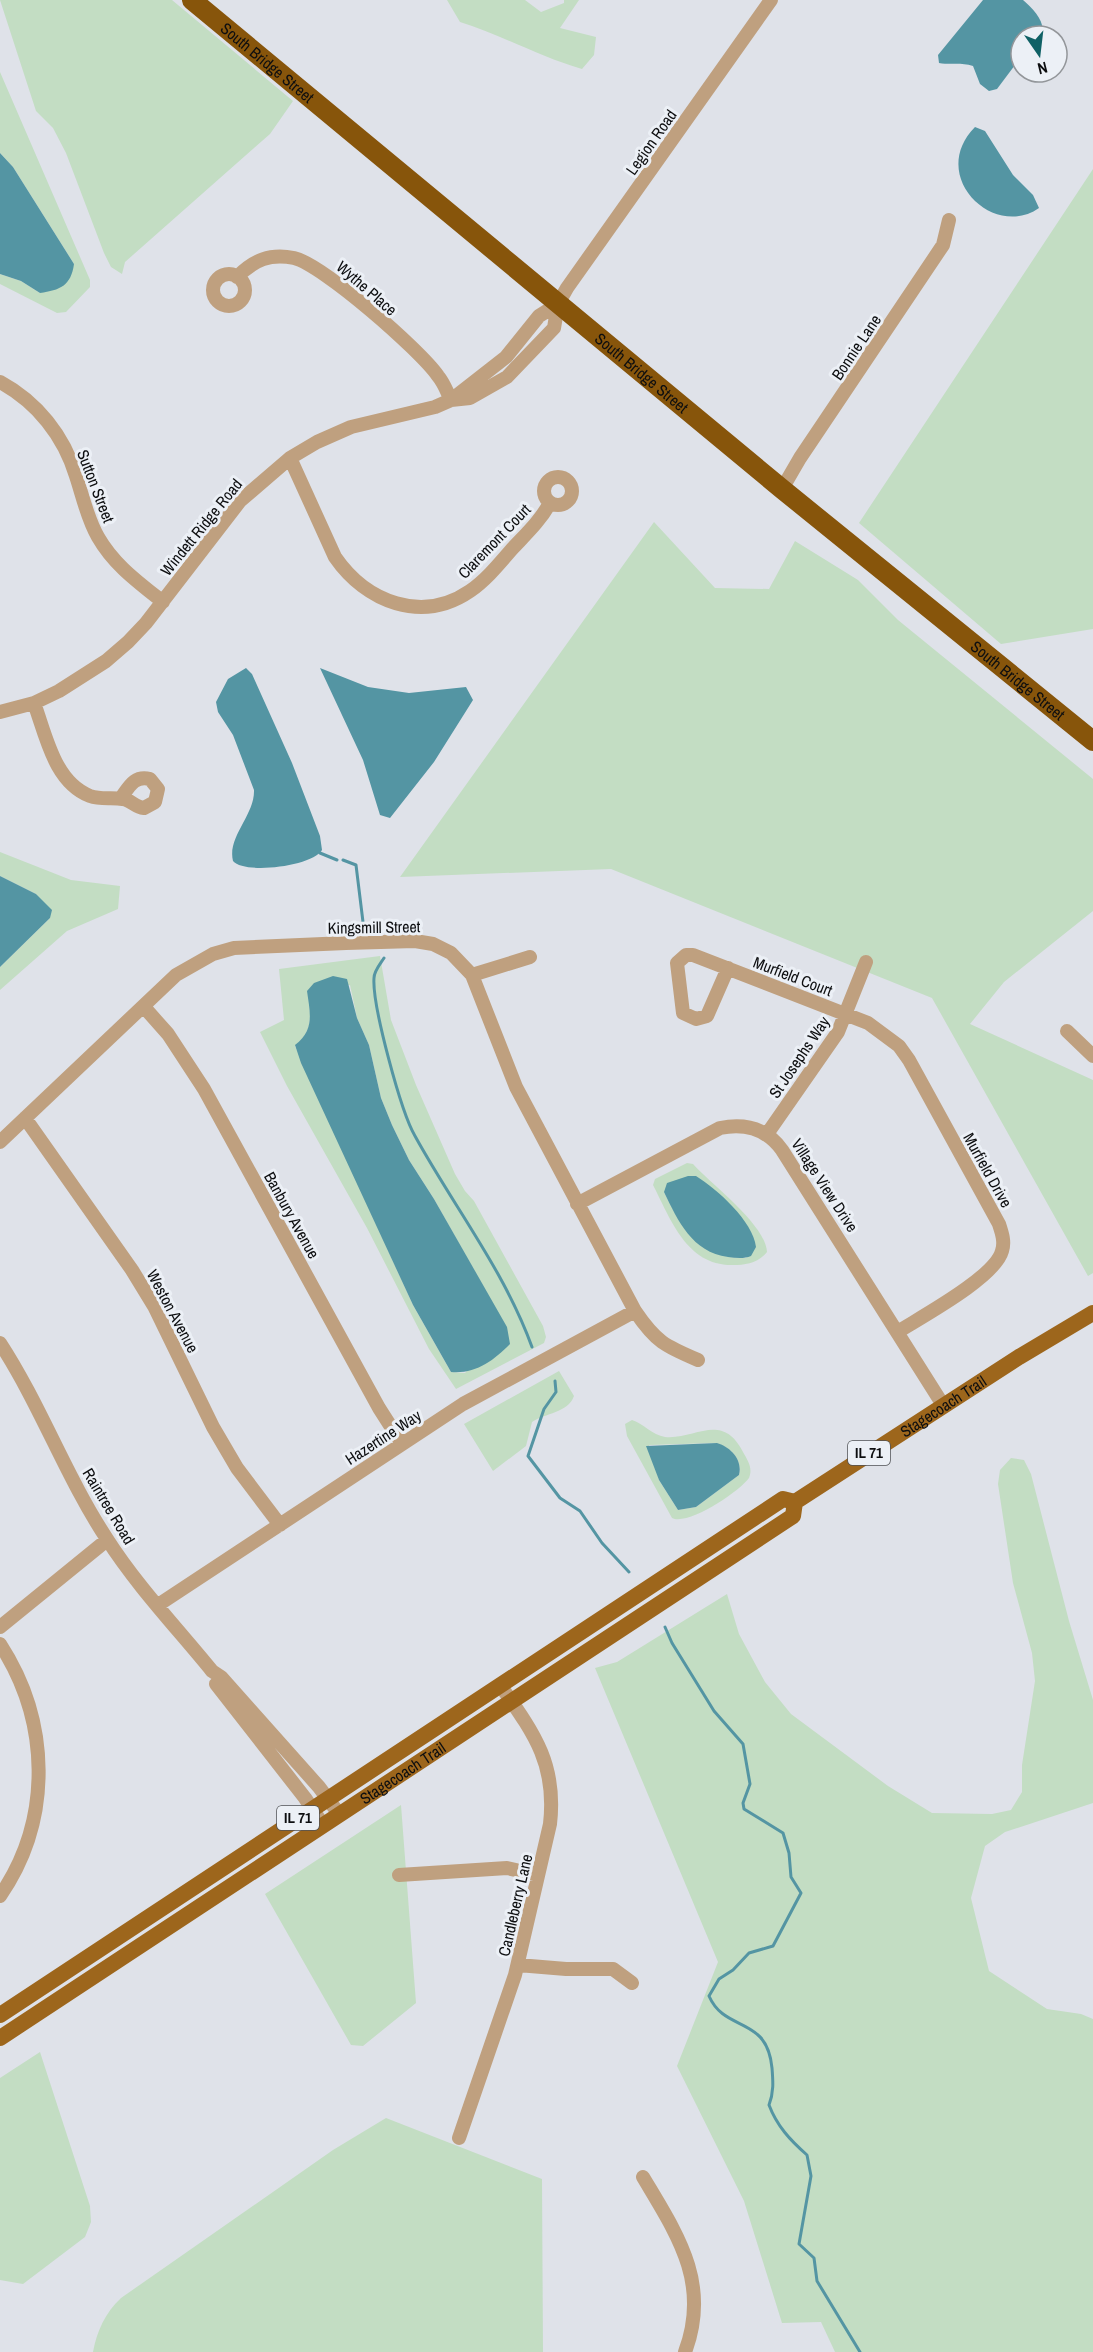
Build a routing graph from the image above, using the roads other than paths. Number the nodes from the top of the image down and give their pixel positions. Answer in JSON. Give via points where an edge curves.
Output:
{"nodes":[{"id":1,"x":192,"y":0,"type":"edge"},
{"id":2,"x":771,"y":0,"type":"edge"},
{"id":3,"x":949,"y":220,"type":"dead end"},
{"id":4,"x":237,"y":276,"type":"dead end"},
{"id":5,"x":558,"y":304,"type":"junction"},
{"id":6,"x":0,"y":382,"type":"edge"},
{"id":7,"x":451,"y":400,"type":"junction"},
{"id":8,"x":290,"y":458,"type":"junction"},
{"id":9,"x":782,"y":489,"type":"junction"},
{"id":10,"x":550,"y":504,"type":"dead end"},
{"id":11,"x":163,"y":602,"type":"junction"},
{"id":12,"x":34,"y":702,"type":"junction"},
{"id":13,"x":0,"y":712,"type":"edge"},
{"id":14,"x":1093,"y":741,"type":"edge"},
{"id":15,"x":121,"y":798,"type":"dead end"},
{"id":16,"x":530,"y":957,"type":"dead end"},
{"id":17,"x":866,"y":962,"type":"dead end"},
{"id":18,"x":728,"y":968,"type":"junction"},
{"id":19,"x":472,"y":975,"type":"junction"},
{"id":20,"x":144,"y":1007,"type":"junction"},
{"id":21,"x":847,"y":1014,"type":"junction"},
{"id":22,"x":1067,"y":1031,"type":"dead end"},
{"id":23,"x":1093,"y":1056,"type":"edge"},
{"id":24,"x":25,"y":1118,"type":"junction"},
{"id":25,"x":768,"y":1134,"type":"junction"},
{"id":26,"x":0,"y":1142,"type":"edge"},
{"id":27,"x":578,"y":1204,"type":"junction"},
{"id":28,"x":635,"y":1311,"type":"junction"},
{"id":29,"x":1093,"y":1313,"type":"edge"},
{"id":30,"x":899,"y":1331,"type":"junction"},
{"id":31,"x":0,"y":1343,"type":"edge"},
{"id":32,"x":698,"y":1360,"type":"dead end"},
{"id":33,"x":943,"y":1405,"type":"junction"},
{"id":34,"x":402,"y":1444,"type":"junction"},
{"id":35,"x":795,"y":1502,"type":"junction"},
{"id":36,"x":280,"y":1525,"type":"junction"},
{"id":37,"x":107,"y":1540,"type":"junction"},
{"id":38,"x":158,"y":1605,"type":"junction"},
{"id":39,"x":0,"y":1627,"type":"edge"},
{"id":40,"x":0,"y":1644,"type":"edge"},
{"id":41,"x":212,"y":1671,"type":"junction"},
{"id":42,"x":500,"y":1685,"type":"junction"},
{"id":43,"x":511,"y":1701,"type":"junction"},
{"id":44,"x":328,"y":1798,"type":"junction"},
{"id":45,"x":312,"y":1809,"type":"junction"},
{"id":46,"x":339,"y":1814,"type":"junction"},
{"id":47,"x":323,"y":1825,"type":"junction"},
{"id":48,"x":399,"y":1875,"type":"dead end"},
{"id":49,"x":538,"y":1875,"type":"junction"},
{"id":50,"x":0,"y":1896,"type":"edge"},
{"id":51,"x":518,"y":1965,"type":"junction"},
{"id":52,"x":632,"y":1983,"type":"dead end"},
{"id":53,"x":0,"y":2015,"type":"edge"},
{"id":54,"x":0,"y":2038,"type":"edge"},
{"id":55,"x":459,"y":2138,"type":"dead end"},
{"id":56,"x":643,"y":2177,"type":"dead end"},
{"id":57,"x":685,"y":2352,"type":"edge"}],
"edges":[{"from":1,"to":5,"type":"highway","name":"South Bridge Street"},
{"from":2,"to":5,"type":"street","name":"Legion Road"},
{"from":3,"to":9,"type":"street","name":"Bonnie Lane","via":[[943,245]]},
{"from":4,"to":7,"type":"street","name":"Wythe Place","via":[[251,263],[264,258],[278,256],[313,265],[413,349],[439,377]]},
{"from":5,"to":7,"type":"street","name":"Windett Ridge Road","via":[[540,316],[499,364]]},
{"from":5,"to":9,"type":"highway","name":"South Bridge Street"},
{"from":6,"to":11,"type":"street","name":"Sutton Street","via":[[26,399],[57,435],[75,473],[87,516],[112,558]]},
{"from":7,"to":8,"type":"street","name":"Windett Ridge Road","via":[[362,423]]},
{"from":8,"to":10,"type":"street","name":"Claremont Court","via":[[345,571],[372,594],[407,606],[441,604],[470,591]]},
{"from":8,"to":11,"type":"street","name":"Windett Ridge Road","via":[[240,501]]},
{"from":9,"to":14,"type":"highway","name":"South Bridge Street"},
{"from":11,"to":12,"type":"street","name":"Windett Ridge Road","via":[[105,662]]},
{"from":12,"to":13,"type":"street","name":"Windett Ridge Road"},
{"from":12,"to":15,"type":"street","via":[[64,777],[82,792]]},
{"from":16,"to":19,"type":"street"},
{"from":17,"to":21,"type":"street","name":"St Josephs Way"},
{"from":18,"to":18,"type":"street","name":"Murfield Court","via":[[693,955],[680,958],[677,963],[683,1013],[696,1019],[707,1016]]},
{"from":18,"to":21,"type":"street","name":"Murfield Court"},
{"from":19,"to":20,"type":"street","name":"Kingsmill Street","via":[[451,953],[434,944],[415,941],[234,948],[196,962],[176,975]]},
{"from":19,"to":27,"type":"street","name":"Kingsmill Street","via":[[516,1088]]},
{"from":20,"to":24,"type":"street","name":"Kingsmill Street"},
{"from":20,"to":34,"type":"street","name":"Banbury Avenue","via":[[168,1034],[204,1089]]},
{"from":21,"to":25,"type":"street","name":"St Josephs Way"},
{"from":21,"to":30,"type":"street","name":"Murfield Drive","via":[[883,1032],[899,1046],[1003,1237],[1002,1251],[986,1274]]},
{"from":22,"to":23,"type":"street"},
{"from":24,"to":26,"type":"street","name":"Kingsmill Street"},
{"from":24,"to":36,"type":"street","name":"Weston Avenue","via":[[132,1270],[237,1468]]},
{"from":25,"to":27,"type":"street","name":"Village View Drive","via":[[744,1126],[720,1128]]},
{"from":25,"to":30,"type":"street","name":"Village View Drive"},
{"from":27,"to":28,"type":"street","name":"Kingsmill Street"},
{"from":28,"to":32,"type":"street","name":"Kingsmill Street","via":[[663,1345]]},
{"from":28,"to":34,"type":"street","name":"Hazertine Way","via":[[487,1390]]},
{"from":29,"to":33,"type":"main road","name":"Stagecoach Trail","number":"IL 71"},
{"from":30,"to":33,"type":"street","name":"Village View Drive"},
{"from":31,"to":37,"type":"street","name":"Raintree Road"},
{"from":33,"to":35,"type":"main road","name":"Stagecoach Trail","number":"IL 71"},
{"from":34,"to":36,"type":"street","name":"Hazertine Way"},
{"from":35,"to":42,"type":"main road","name":"Stagecoach Trail","number":"IL 71","via":[[783,1499]]},
{"from":35,"to":43,"type":"main road","name":"Stagecoach Trail","number":"IL 71","via":[[793,1516]]},
{"from":36,"to":38,"type":"street","name":"Hazertine Way"},
{"from":37,"to":38,"type":"street","name":"Raintree Road"},
{"from":37,"to":39,"type":"street"},
{"from":38,"to":41,"type":"street","name":"Raintree Road"},
{"from":40,"to":50,"type":"street","via":[[27,1696],[35,1727],[39,1801],[28,1843]]},
{"from":41,"to":44,"type":"street","name":"Raintree Road"},
{"from":41,"to":45,"type":"street","name":"Raintree Road","via":[[213,1682]]},
{"from":42,"to":43,"type":"street","name":"Candleberry Lane"},
{"from":42,"to":44,"type":"main road","name":"Stagecoach Trail","number":"IL 71"},
{"from":43,"to":46,"type":"main road","name":"Stagecoach Trail","number":"IL 71"},
{"from":43,"to":49,"type":"street","name":"Candleberry Lane","via":[[535,1736],[549,1769],[552,1803]]},
{"from":44,"to":45,"type":"main road","name":"Stagecoach Trail","number":"IL 71"},
{"from":44,"to":46,"type":"street","name":"Raintree Road"},
{"from":45,"to":47,"type":"street","name":"Raintree Road"},
{"from":45,"to":53,"type":"main road","name":"Stagecoach Trail","number":"IL 71"},
{"from":46,"to":47,"type":"main road","name":"Stagecoach Trail","number":"IL 71"},
{"from":47,"to":54,"type":"main road","name":"Stagecoach Trail","number":"IL 71"},
{"from":48,"to":49,"type":"street","via":[[507,1868]]},
{"from":49,"to":51,"type":"street","name":"Candleberry Lane"},
{"from":51,"to":52,"type":"street","via":[[613,1969]]},
{"from":51,"to":55,"type":"street","name":"Candleberry Lane"},
{"from":56,"to":57,"type":"street","via":[[689,2261],[694,2291],[692,2328]]}]}
